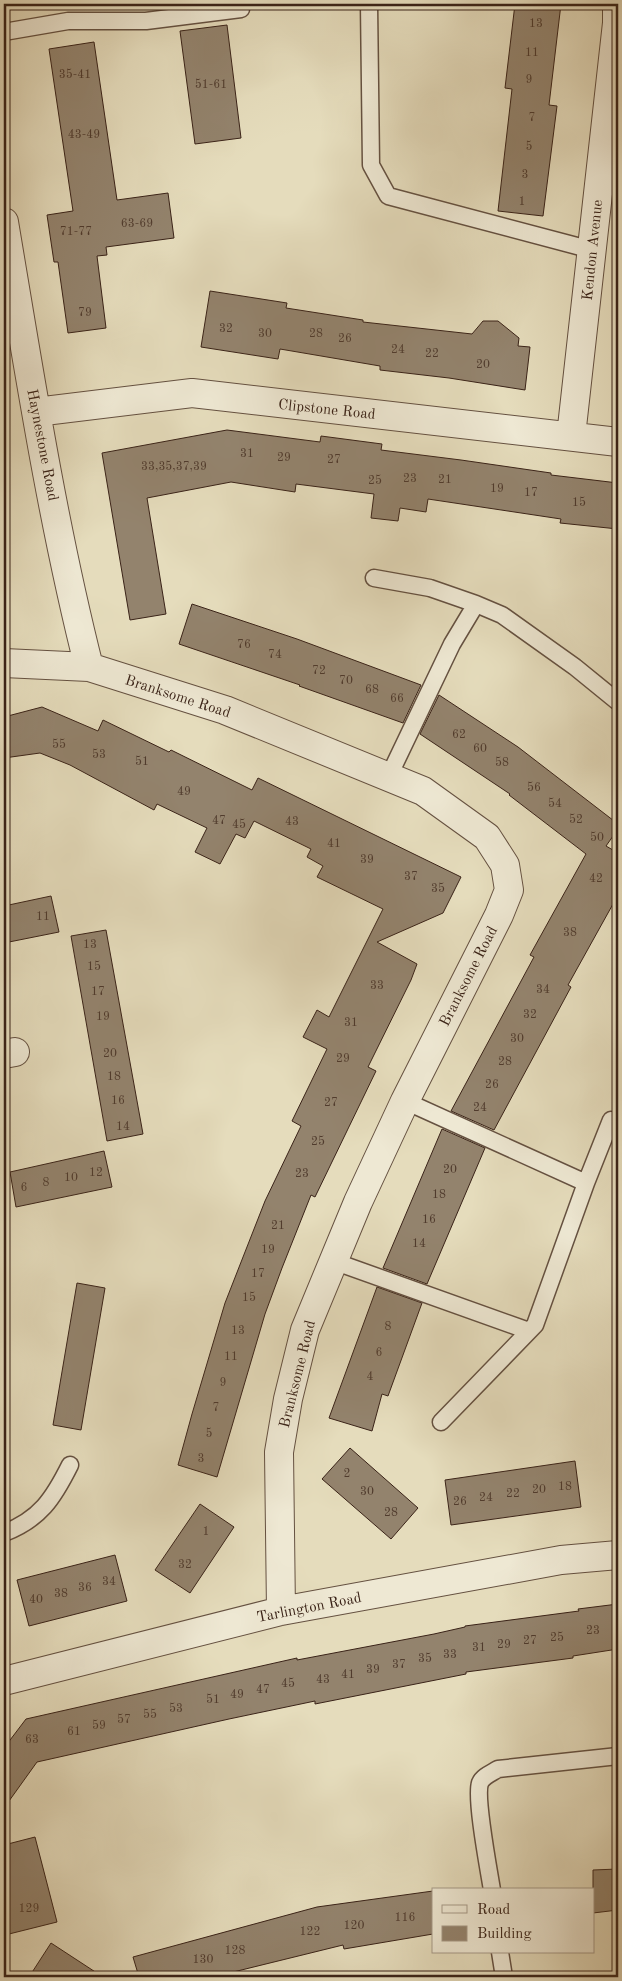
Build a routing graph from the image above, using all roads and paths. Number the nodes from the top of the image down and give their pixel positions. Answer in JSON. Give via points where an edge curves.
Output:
{"nodes":[{"id":1,"x":369,"y":4,"type":"edge"},
{"id":2,"x":617,"y":4,"type":"edge"},
{"id":3,"x":241,"y":9,"type":"dead end"},
{"id":4,"x":4,"y":32,"type":"edge"},
{"id":5,"x":4,"y":222,"type":"edge"},
{"id":6,"x":592,"y":250,"type":"junction"},
{"id":7,"x":36,"y":412,"type":"junction"},
{"id":8,"x":571,"y":436,"type":"junction"},
{"id":9,"x":618,"y":442,"type":"edge"},
{"id":10,"x":374,"y":578,"type":"dead end"},
{"id":11,"x":476,"y":604,"type":"junction"},
{"id":12,"x":4,"y":663,"type":"edge"},
{"id":13,"x":89,"y":667,"type":"junction"},
{"id":14,"x":618,"y":702,"type":"edge"},
{"id":15,"x":388,"y":778,"type":"junction"},
{"id":16,"x":404,"y":1101,"type":"junction"},
{"id":17,"x":611,"y":1120,"type":"dead end"},
{"id":18,"x":586,"y":1183,"type":"junction"},
{"id":19,"x":333,"y":1261,"type":"junction"},
{"id":20,"x":529,"y":1331,"type":"junction"},
{"id":21,"x":441,"y":1422,"type":"dead end"},
{"id":22,"x":70,"y":1465,"type":"dead end"},
{"id":23,"x":4,"y":1533,"type":"edge"},
{"id":24,"x":618,"y":1554,"type":"edge"},
{"id":25,"x":281,"y":1611,"type":"junction"},
{"id":26,"x":4,"y":1681,"type":"edge"},
{"id":27,"x":618,"y":1756,"type":"edge"},
{"id":28,"x":492,"y":1888,"type":"edge"},
{"id":29,"x":500,"y":1954,"type":"edge"},
{"id":30,"x":504,"y":1977,"type":"edge"}],
"edges":[{"from":1,"to":6,"type":"lane","via":[[371,165],[388,196]]},
{"from":2,"to":6,"type":"street","name":"Kendon Avenue"},
{"from":3,"to":4,"type":"lane","via":[[146,21],[68,21]]},
{"from":5,"to":7,"type":"street","name":"Haynestone Road"},
{"from":6,"to":8,"type":"street","name":"Kendon Avenue"},
{"from":7,"to":8,"type":"street","name":"Clipstone Road","via":[[192,394]]},
{"from":7,"to":13,"type":"street","name":"Haynestone Road"},
{"from":8,"to":9,"type":"street","name":"Clipstone Road"},
{"from":10,"to":11,"type":"lane","via":[[430,588]]},
{"from":11,"to":14,"type":"lane","via":[[502,615]]},
{"from":11,"to":15,"type":"lane","via":[[452,644]]},
{"from":12,"to":13,"type":"street","name":"Branksome Road"},
{"from":13,"to":15,"type":"street","name":"Branksome Road","via":[[225,710]]},
{"from":15,"to":16,"type":"street","name":"Branksome Road","via":[[423,791],[487,836],[505,865],[509,890]]},
{"from":16,"to":18,"type":"lane"},
{"from":16,"to":19,"type":"street","name":"Branksome Road"},
{"from":17,"to":18,"type":"lane"},
{"from":18,"to":20,"type":"lane","via":[[535,1325]]},
{"from":19,"to":20,"type":"lane"},
{"from":19,"to":25,"type":"street","name":"Branksome Road","via":[[305,1330],[279,1452]]},
{"from":20,"to":21,"type":"lane"},
{"from":22,"to":23,"type":"lane","via":[[46,1507],[27,1522]]},
{"from":24,"to":25,"type":"street","name":"Tarlington Road","via":[[561,1560]]},
{"from":25,"to":26,"type":"street","name":"Tarlington Road"},
{"from":27,"to":28,"type":"lane","via":[[498,1770],[486,1776],[480,1783],[479,1799]]},
{"from":29,"to":30,"type":"lane"}]}
